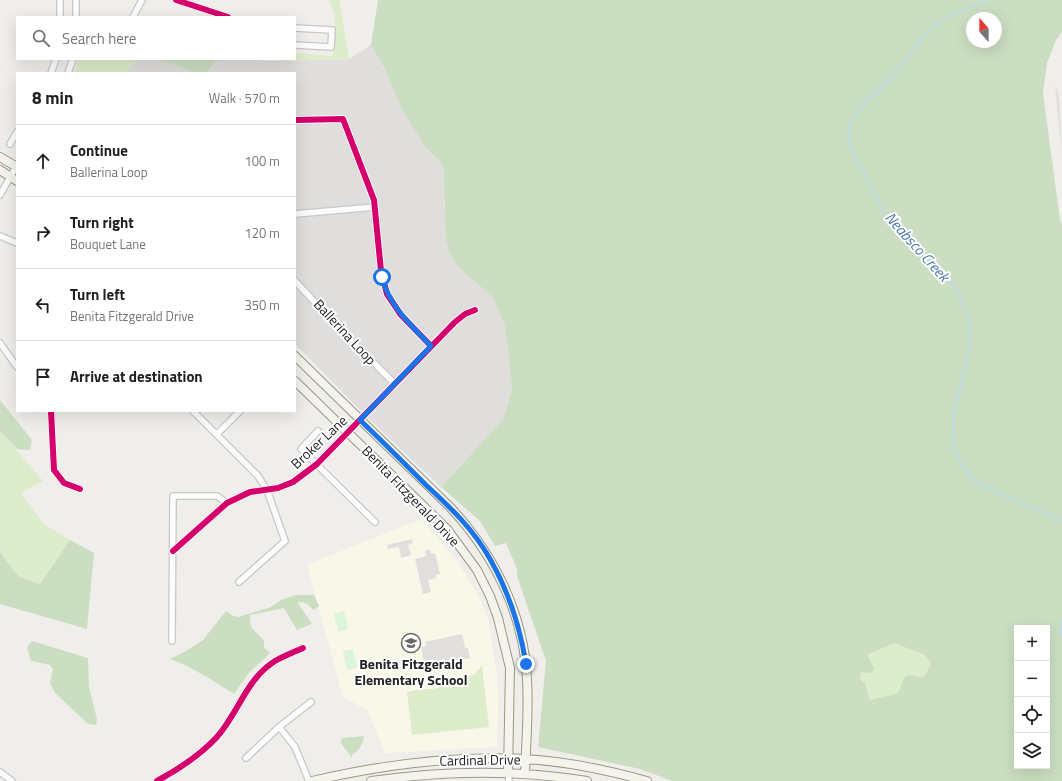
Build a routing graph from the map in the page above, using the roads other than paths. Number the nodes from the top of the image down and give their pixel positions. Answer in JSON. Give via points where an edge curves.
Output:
{"nodes":[{"id":1,"x":60,"y":0,"type":"edge"},
{"id":2,"x":76,"y":0,"type":"edge"},
{"id":3,"x":142,"y":0,"type":"edge"},
{"id":4,"x":176,"y":0,"type":"edge"},
{"id":5,"x":213,"y":15,"type":"edge"},
{"id":6,"x":60,"y":16,"type":"edge"},
{"id":7,"x":76,"y":16,"type":"edge"},
{"id":8,"x":134,"y":16,"type":"edge"},
{"id":9,"x":296,"y":28,"type":"edge"},
{"id":10,"x":296,"y":45,"type":"edge"},
{"id":11,"x":56,"y":60,"type":"edge"},
{"id":12,"x":73,"y":60,"type":"edge"},
{"id":13,"x":51,"y":72,"type":"edge"},
{"id":14,"x":68,"y":72,"type":"edge"},
{"id":15,"x":296,"y":120,"type":"edge"},
{"id":16,"x":16,"y":134,"type":"edge"},
{"id":17,"x":10,"y":144,"type":"dead end"},
{"id":18,"x":0,"y":157,"type":"edge"},
{"id":19,"x":16,"y":165,"type":"edge"},
{"id":20,"x":16,"y":169,"type":"edge"},
{"id":21,"x":0,"y":170,"type":"edge"},
{"id":22,"x":13,"y":179,"type":"edge"},
{"id":23,"x":0,"y":195,"type":"edge"},
{"id":24,"x":375,"y":207,"type":"junction"},
{"id":25,"x":296,"y":214,"type":"edge"},
{"id":26,"x":0,"y":236,"type":"edge"},
{"id":27,"x":16,"y":243,"type":"edge"},
{"id":28,"x":296,"y":281,"type":"edge"},
{"id":29,"x":475,"y":310,"type":"dead end"},
{"id":30,"x":0,"y":343,"type":"edge"},
{"id":31,"x":431,"y":346,"type":"junction"},
{"id":32,"x":296,"y":357,"type":"edge"},
{"id":33,"x":16,"y":367,"type":"edge"},
{"id":34,"x":296,"y":382,"type":"edge"},
{"id":35,"x":395,"y":384,"type":"junction"},
{"id":36,"x":51,"y":412,"type":"edge"},
{"id":37,"x":194,"y":412,"type":"edge"},
{"id":38,"x":239,"y":412,"type":"edge"},
{"id":39,"x":360,"y":420,"type":"junction"},
{"id":40,"x":318,"y":431,"type":"dead end"},
{"id":41,"x":348,"y":432,"type":"junction"},
{"id":42,"x":216,"y":434,"type":"junction"},
{"id":43,"x":317,"y":464,"type":"junction"},
{"id":44,"x":80,"y":489,"type":"dead end"},
{"id":45,"x":267,"y":490,"type":"junction"},
{"id":46,"x":227,"y":503,"type":"junction"},
{"id":47,"x":375,"y":522,"type":"dead end"},
{"id":48,"x":173,"y":551,"type":"junction"},
{"id":49,"x":239,"y":582,"type":"dead end"},
{"id":50,"x":172,"y":641,"type":"dead end"},
{"id":51,"x":303,"y":648,"type":"dead end"},
{"id":52,"x":311,"y":702,"type":"dead end"},
{"id":53,"x":279,"y":727,"type":"junction"},
{"id":54,"x":246,"y":758,"type":"dead end"},
{"id":55,"x":509,"y":758,"type":"junction"},
{"id":56,"x":525,"y":759,"type":"junction"},
{"id":57,"x":0,"y":772,"type":"edge"},
{"id":58,"x":508,"y":777,"type":"edge"},
{"id":59,"x":525,"y":778,"type":"edge"},
{"id":60,"x":12,"y":781,"type":"edge"},
{"id":61,"x":157,"y":781,"type":"edge"},
{"id":62,"x":310,"y":781,"type":"edge"},
{"id":63,"x":371,"y":781,"type":"edge"},
{"id":64,"x":587,"y":781,"type":"edge"},
{"id":65,"x":647,"y":781,"type":"edge"}],
"edges":[{"from":1,"to":6,"type":"street"},
{"from":2,"to":7,"type":"street"},
{"from":3,"to":8,"type":"street"},
{"from":4,"to":5,"type":"street"},
{"from":9,"to":10,"type":"street","via":[[332,30],[331,48]]},
{"from":11,"to":13,"type":"street"},
{"from":12,"to":14,"type":"street"},
{"from":15,"to":24,"type":"street","via":[[343,119]]},
{"from":16,"to":17,"type":"street"},
{"from":18,"to":19,"type":"main road"},
{"from":20,"to":22,"type":"street"},
{"from":21,"to":22,"type":"main road"},
{"from":22,"to":23,"type":"street"},
{"from":24,"to":25,"type":"street"},
{"from":24,"to":31,"type":"street","via":[[381,271],[387,294],[401,315]]},
{"from":26,"to":27,"type":"street"},
{"from":28,"to":35,"type":"street","name":"Ballerina Loop"},
{"from":29,"to":31,"type":"street","name":"Broker Lane","via":[[461,316]]},
{"from":30,"to":33,"type":"street"},
{"from":31,"to":35,"type":"street","name":"Broker Lane"},
{"from":32,"to":39,"type":"main road","name":"Benita Fitzgerald Drive"},
{"from":34,"to":41,"type":"main road","name":"Benita Fitzgerald Drive"},
{"from":35,"to":39,"type":"street","name":"Broker Lane"},
{"from":36,"to":44,"type":"street","via":[[54,470],[64,483]]},
{"from":37,"to":42,"type":"street"},
{"from":38,"to":42,"type":"street"},
{"from":39,"to":41,"type":"street","name":"Broker Lane"},
{"from":39,"to":56,"type":"main road","name":"Benita Fitzgerald Drive","via":[[461,519],[481,544],[499,576],[518,625],[526,664],[528,693]]},
{"from":40,"to":43,"type":"street","via":[[301,449]]},
{"from":41,"to":43,"type":"street","name":"Broker Lane"},
{"from":41,"to":55,"type":"main road","name":"Benita Fitzgerald Drive","via":[[447,529],[469,557],[485,585],[498,618],[510,668]]},
{"from":42,"to":45,"type":"street","via":[[254,471]]},
{"from":43,"to":45,"type":"street","name":"Broker Lane","via":[[293,482]]},
{"from":43,"to":47,"type":"street"},
{"from":45,"to":46,"type":"street","name":"Broker Lane","via":[[250,492]]},
{"from":45,"to":49,"type":"street","via":[[285,541]]},
{"from":46,"to":48,"type":"street","name":"Broker Lane"},
{"from":46,"to":48,"type":"street","via":[[217,496],[173,496]]},
{"from":48,"to":50,"type":"street"},
{"from":51,"to":61,"type":"street","via":[[269,666],[249,688],[216,738],[192,760]]},
{"from":52,"to":53,"type":"street"},
{"from":53,"to":54,"type":"street"},
{"from":53,"to":62,"type":"street","via":[[295,746]]},
{"from":55,"to":56,"type":"main road","name":"Cardinal Drive"},
{"from":55,"to":58,"type":"main road","name":"Benita Fitzgerald Drive"},
{"from":55,"to":62,"type":"main road","name":"Cardinal Drive","via":[[414,763]]},
{"from":56,"to":59,"type":"main road","name":"Benita Fitzgerald Drive"},
{"from":56,"to":65,"type":"main road","name":"Cardinal Drive","via":[[587,767]]},
{"from":57,"to":60,"type":"street"},
{"from":58,"to":59,"type":"main road","name":"Cardinal Drive"},
{"from":58,"to":63,"type":"main road","name":"Cardinal Drive","via":[[444,773]]},
{"from":59,"to":64,"type":"main road","name":"Cardinal Drive"}]}
